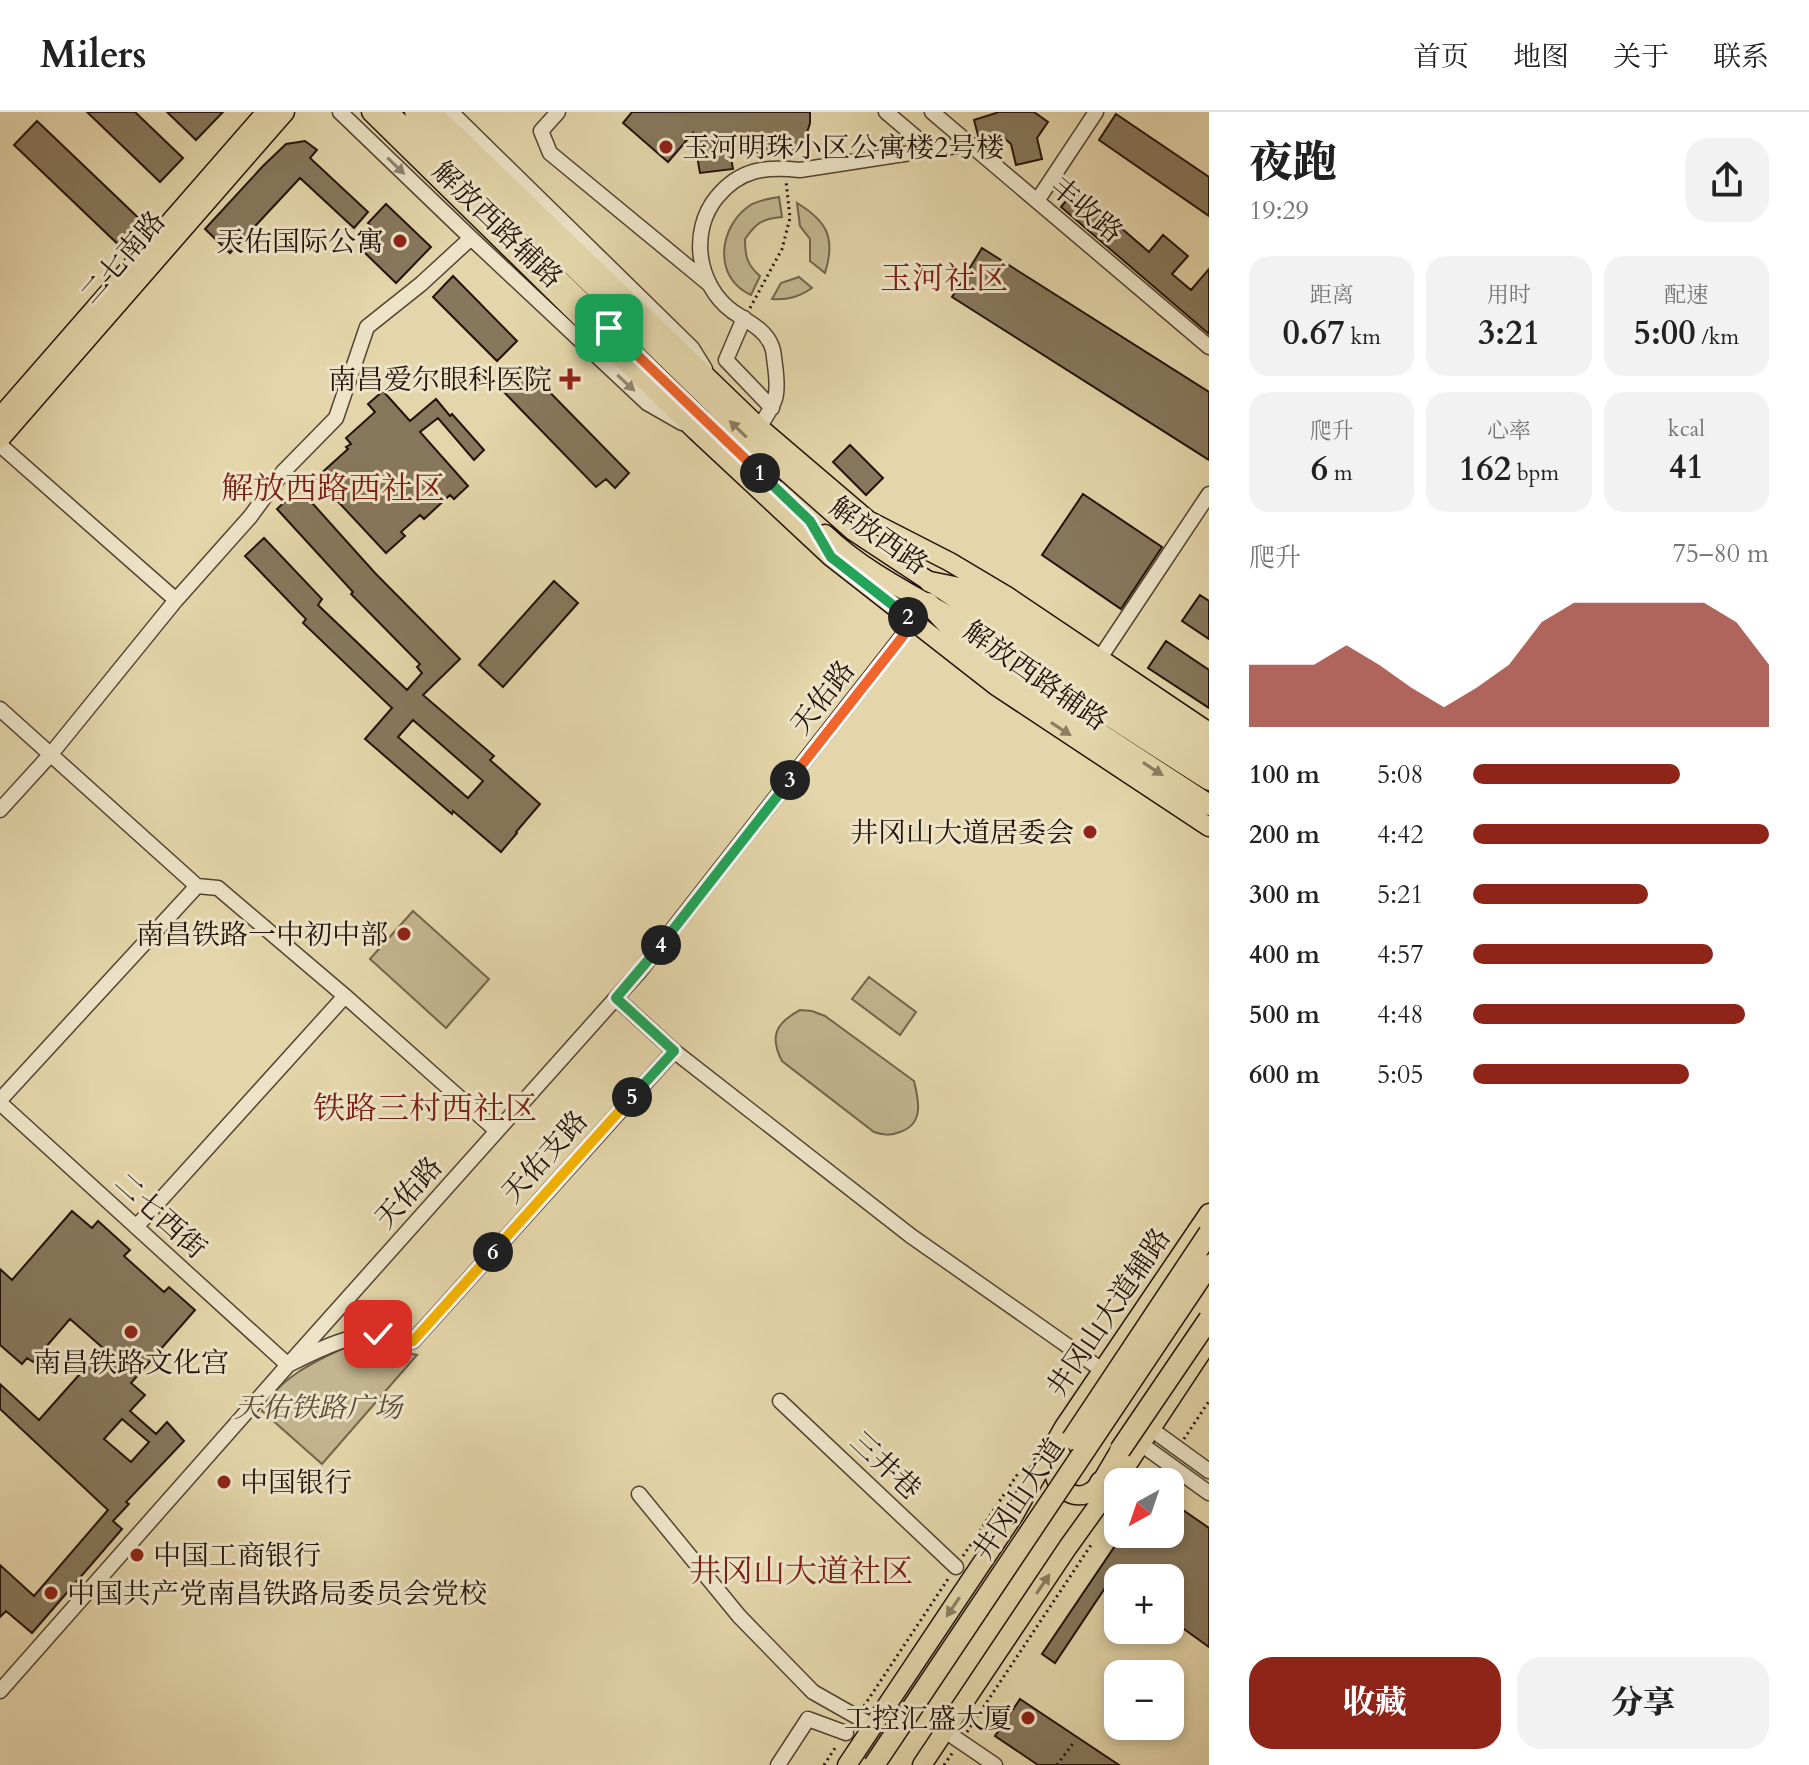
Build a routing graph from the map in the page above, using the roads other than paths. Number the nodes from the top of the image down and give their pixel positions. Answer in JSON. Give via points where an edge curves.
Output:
{"nodes":[{"id":1,"x":266,"y":112,"type":"edge"},
{"id":2,"x":285,"y":112,"type":"edge"},
{"id":3,"x":340,"y":112,"type":"edge"},
{"id":4,"x":371,"y":112,"type":"edge"},
{"id":5,"x":389,"y":112,"type":"edge"},
{"id":6,"x":414,"y":112,"type":"edge"},
{"id":7,"x":432,"y":112,"type":"edge"},
{"id":8,"x":451,"y":112,"type":"edge"},
{"id":9,"x":558,"y":112,"type":"edge"},
{"id":10,"x":886,"y":112,"type":"edge"},
{"id":11,"x":932,"y":112,"type":"edge"},
{"id":12,"x":1096,"y":112,"type":"edge"},
{"id":13,"x":969,"y":144,"type":"junction"},
{"id":14,"x":931,"y":150,"type":"junction"},
{"id":15,"x":1037,"y":201,"type":"junction"},
{"id":16,"x":471,"y":238,"type":"junction"},
{"id":17,"x":709,"y":284,"type":"junction"},
{"id":18,"x":744,"y":318,"type":"junction"},
{"id":19,"x":1209,"y":347,"type":"edge"},
{"id":20,"x":716,"y":386,"type":"junction"},
{"id":21,"x":772,"y":408,"type":"junction"},
{"id":22,"x":0,"y":417,"type":"edge"},
{"id":23,"x":759,"y":427,"type":"junction"},
{"id":24,"x":696,"y":431,"type":"junction"},
{"id":25,"x":0,"y":439,"type":"edge"},
{"id":26,"x":774,"y":440,"type":"junction"},
{"id":27,"x":0,"y":445,"type":"edge"},
{"id":28,"x":748,"y":479,"type":"junction"},
{"id":29,"x":798,"y":482,"type":"junction"},
{"id":30,"x":1209,"y":494,"type":"edge"},
{"id":31,"x":784,"y":496,"type":"junction"},
{"id":32,"x":826,"y":507,"type":"junction"},
{"id":33,"x":868,"y":520,"type":"junction"},
{"id":34,"x":810,"y":521,"type":"junction"},
{"id":35,"x":831,"y":557,"type":"junction"},
{"id":36,"x":930,"y":582,"type":"junction"},
{"id":37,"x":176,"y":600,"type":"junction"},
{"id":38,"x":928,"y":603,"type":"junction"},
{"id":39,"x":914,"y":622,"type":"junction"},
{"id":40,"x":1100,"y":658,"type":"junction"},
{"id":41,"x":0,"y":709,"type":"edge"},
{"id":42,"x":1209,"y":732,"type":"edge"},
{"id":43,"x":1209,"y":746,"type":"edge"},
{"id":44,"x":51,"y":754,"type":"junction"},
{"id":45,"x":1209,"y":766,"type":"edge"},
{"id":46,"x":1209,"y":781,"type":"edge"},
{"id":47,"x":1209,"y":805,"type":"edge"},
{"id":48,"x":0,"y":810,"type":"edge"},
{"id":49,"x":1209,"y":827,"type":"edge"},
{"id":50,"x":197,"y":886,"type":"junction"},
{"id":51,"x":345,"y":996,"type":"junction"},
{"id":52,"x":616,"y":998,"type":"junction"},
{"id":53,"x":674,"y":1051,"type":"junction"},
{"id":54,"x":0,"y":1102,"type":"edge"},
{"id":55,"x":497,"y":1131,"type":"junction"},
{"id":56,"x":1209,"y":1213,"type":"edge"},
{"id":57,"x":136,"y":1227,"type":"junction"},
{"id":58,"x":1209,"y":1233,"type":"edge"},
{"id":59,"x":1209,"y":1265,"type":"edge"},
{"id":60,"x":1209,"y":1289,"type":"edge"},
{"id":61,"x":1209,"y":1319,"type":"edge"},
{"id":62,"x":1207,"y":1348,"type":"edge"},
{"id":63,"x":288,"y":1365,"type":"junction"},
{"id":64,"x":1102,"y":1370,"type":"junction"},
{"id":65,"x":780,"y":1401,"type":"dead end"},
{"id":66,"x":1146,"y":1436,"type":"junction"},
{"id":67,"x":1066,"y":1446,"type":"junction"},
{"id":68,"x":1120,"y":1450,"type":"joint"},
{"id":69,"x":1209,"y":1471,"type":"edge"},
{"id":70,"x":1101,"y":1481,"type":"junction"},
{"id":71,"x":1209,"y":1493,"type":"edge"},
{"id":72,"x":639,"y":1494,"type":"dead end"},
{"id":73,"x":1014,"y":1515,"type":"junction"},
{"id":74,"x":1068,"y":1547,"type":"junction"},
{"id":75,"x":956,"y":1567,"type":"road end"},
{"id":76,"x":0,"y":1691,"type":"edge"},
{"id":77,"x":822,"y":1697,"type":"junction"},
{"id":78,"x":808,"y":1719,"type":"junction"},
{"id":79,"x":865,"y":1721,"type":"junction"},
{"id":80,"x":945,"y":1731,"type":"junction"},
{"id":81,"x":846,"y":1733,"type":"road end"},
{"id":82,"x":778,"y":1765,"type":"edge"},
{"id":83,"x":847,"y":1765,"type":"edge"},
{"id":84,"x":874,"y":1765,"type":"edge"},
{"id":85,"x":891,"y":1765,"type":"edge"},
{"id":86,"x":922,"y":1765,"type":"edge"},
{"id":87,"x":995,"y":1765,"type":"edge"}],
"edges":[{"from":1,"to":22,"type":"main road","name":"二七南路"},
{"from":2,"to":25,"type":"main road","name":"二七南路"},
{"from":3,"to":16,"type":"street","name":"解放西路辅路","one_way":true},
{"from":4,"to":24,"type":"main road","name":"解放西路辅路"},
{"from":5,"to":31,"type":"main road","name":"解放西路"},
{"from":29,"to":6,"type":"main road","name":"解放西路","one_way":true},
{"from":7,"to":20,"type":"main road","name":"解放西路辅路"},
{"from":8,"to":20,"type":"street","name":"解放西路辅路","via":[[692,348]]},
{"from":9,"to":17,"type":"street","via":[[541,131],[550,153]]},
{"from":10,"to":14,"type":"street"},
{"from":11,"to":13,"type":"street","name":"丰收路"},
{"from":12,"to":15,"type":"street"},
{"from":13,"to":14,"type":"street"},
{"from":13,"to":15,"type":"street","name":"丰收路"},
{"from":14,"to":17,"type":"street","via":[[800,170],[760,169],[740,177],[717,198],[702,228],[702,266]]},
{"from":15,"to":19,"type":"street","name":"丰收路"},
{"from":16,"to":24,"type":"street","name":"解放西路辅路","one_way":true,"via":[[647,403]]},
{"from":16,"to":37,"type":"street","via":[[367,327],[336,418],[283,472]]},
{"from":17,"to":18,"type":"street","via":[[730,310]]},
{"from":18,"to":21,"type":"street","via":[[772,345],[778,390]]},
{"from":18,"to":21,"type":"street","via":[[726,360]]},
{"from":20,"to":23,"type":"main road","name":"解放西路辅路"},
{"from":21,"to":23,"type":"street"},
{"from":23,"to":26,"type":"main road","name":"解放西路辅路"},
{"from":24,"to":28,"type":"main road","name":"解放西路辅路"},
{"from":26,"to":29,"type":"main road"},
{"from":26,"to":33,"type":"main road","name":"解放西路辅路"},
{"from":27,"to":37,"type":"street"},
{"from":28,"to":31,"type":"main road"},
{"from":28,"to":35,"type":"main road","name":"解放西路辅路"},
{"from":29,"to":32,"type":"main road","name":"解放西路"},
{"from":30,"to":40,"type":"street"},
{"from":31,"to":34,"type":"main road","name":"解放西路"},
{"from":32,"to":33,"type":"main road"},
{"from":32,"to":36,"type":"main road","name":"解放西路"},
{"from":33,"to":40,"type":"main road","name":"解放西路辅路","via":[[996,589]]},
{"from":34,"to":35,"type":"main road"},
{"from":34,"to":38,"type":"main road","name":"解放西路","via":[[838,547]]},
{"from":35,"to":39,"type":"main road","name":"解放西路辅路"},
{"from":36,"to":43,"type":"highway","via":[[969,590]]},
{"from":36,"to":45,"type":"main road","name":"解放西路"},
{"from":37,"to":44,"type":"street"},
{"from":38,"to":39,"type":"street","name":"天佑路"},
{"from":38,"to":46,"type":"main road","name":"解放西路"},
{"from":38,"to":47,"type":"highway","one_way":true,"via":[[969,648]]},
{"from":39,"to":49,"type":"main road","name":"解放西路辅路","one_way":true,"via":[[996,686]]},
{"from":39,"to":52,"type":"street","name":"天佑路"},
{"from":40,"to":42,"type":"main road","name":"解放西路辅路"},
{"from":41,"to":44,"type":"street"},
{"from":44,"to":48,"type":"street"},
{"from":44,"to":50,"type":"street"},
{"from":50,"to":51,"type":"street","via":[[218,888]]},
{"from":50,"to":54,"type":"street"},
{"from":51,"to":55,"type":"street"},
{"from":51,"to":57,"type":"street"},
{"from":52,"to":53,"type":"street"},
{"from":52,"to":55,"type":"street","name":"天佑路"},
{"from":53,"to":63,"type":"street","name":"天佑支路","via":[[413,1341],[398,1334],[352,1337]]},
{"from":53,"to":64,"type":"street","via":[[911,1236]]},
{"from":54,"to":57,"type":"street","name":"二七西街"},
{"from":55,"to":63,"type":"street","name":"天佑路"},
{"from":56,"to":64,"type":"main road","name":"井冈山大道辅路"},
{"from":57,"to":63,"type":"street","name":"二七西街"},
{"from":58,"to":67,"type":"highway","bridge":true},
{"from":59,"to":84,"type":"highway","name":"井冈山大道","bridge":true},
{"from":60,"to":85,"type":"highway","name":"井冈山大道"},
{"from":61,"to":68,"type":"highway","bridge":true},
{"from":62,"to":66,"type":"main road"},
{"from":63,"to":76,"type":"street","name":"天佑路"},
{"from":64,"to":73,"type":"main road","name":"井冈山大道辅路"},
{"from":65,"to":75,"type":"street","name":"三井巷"},
{"from":66,"to":69,"type":"street","via":[[1178,1449]]},
{"from":66,"to":71,"type":"street"},
{"from":66,"to":74,"type":"main road"},
{"from":67,"to":70,"type":"main road","via":[[1054,1466],[1055,1480],[1065,1491],[1078,1496],[1092,1492]]},
{"from":67,"to":73,"type":"main road"},
{"from":68,"to":70,"type":"main road"},
{"from":70,"to":74,"type":"main road"},
{"from":72,"to":77,"type":"street","via":[[739,1616]]},
{"from":73,"to":79,"type":"main road","name":"井冈山大道辅路","one_way":true},
{"from":80,"to":74,"type":"main road","one_way":true},
{"from":77,"to":78,"type":"street"},
{"from":77,"to":79,"type":"street"},
{"from":78,"to":81,"type":"street"},
{"from":78,"to":82,"type":"street"},
{"from":79,"to":83,"type":"main road","name":"井冈山大道辅路"},
{"from":80,"to":86,"type":"main road"},
{"from":80,"to":87,"type":"street"}]}
